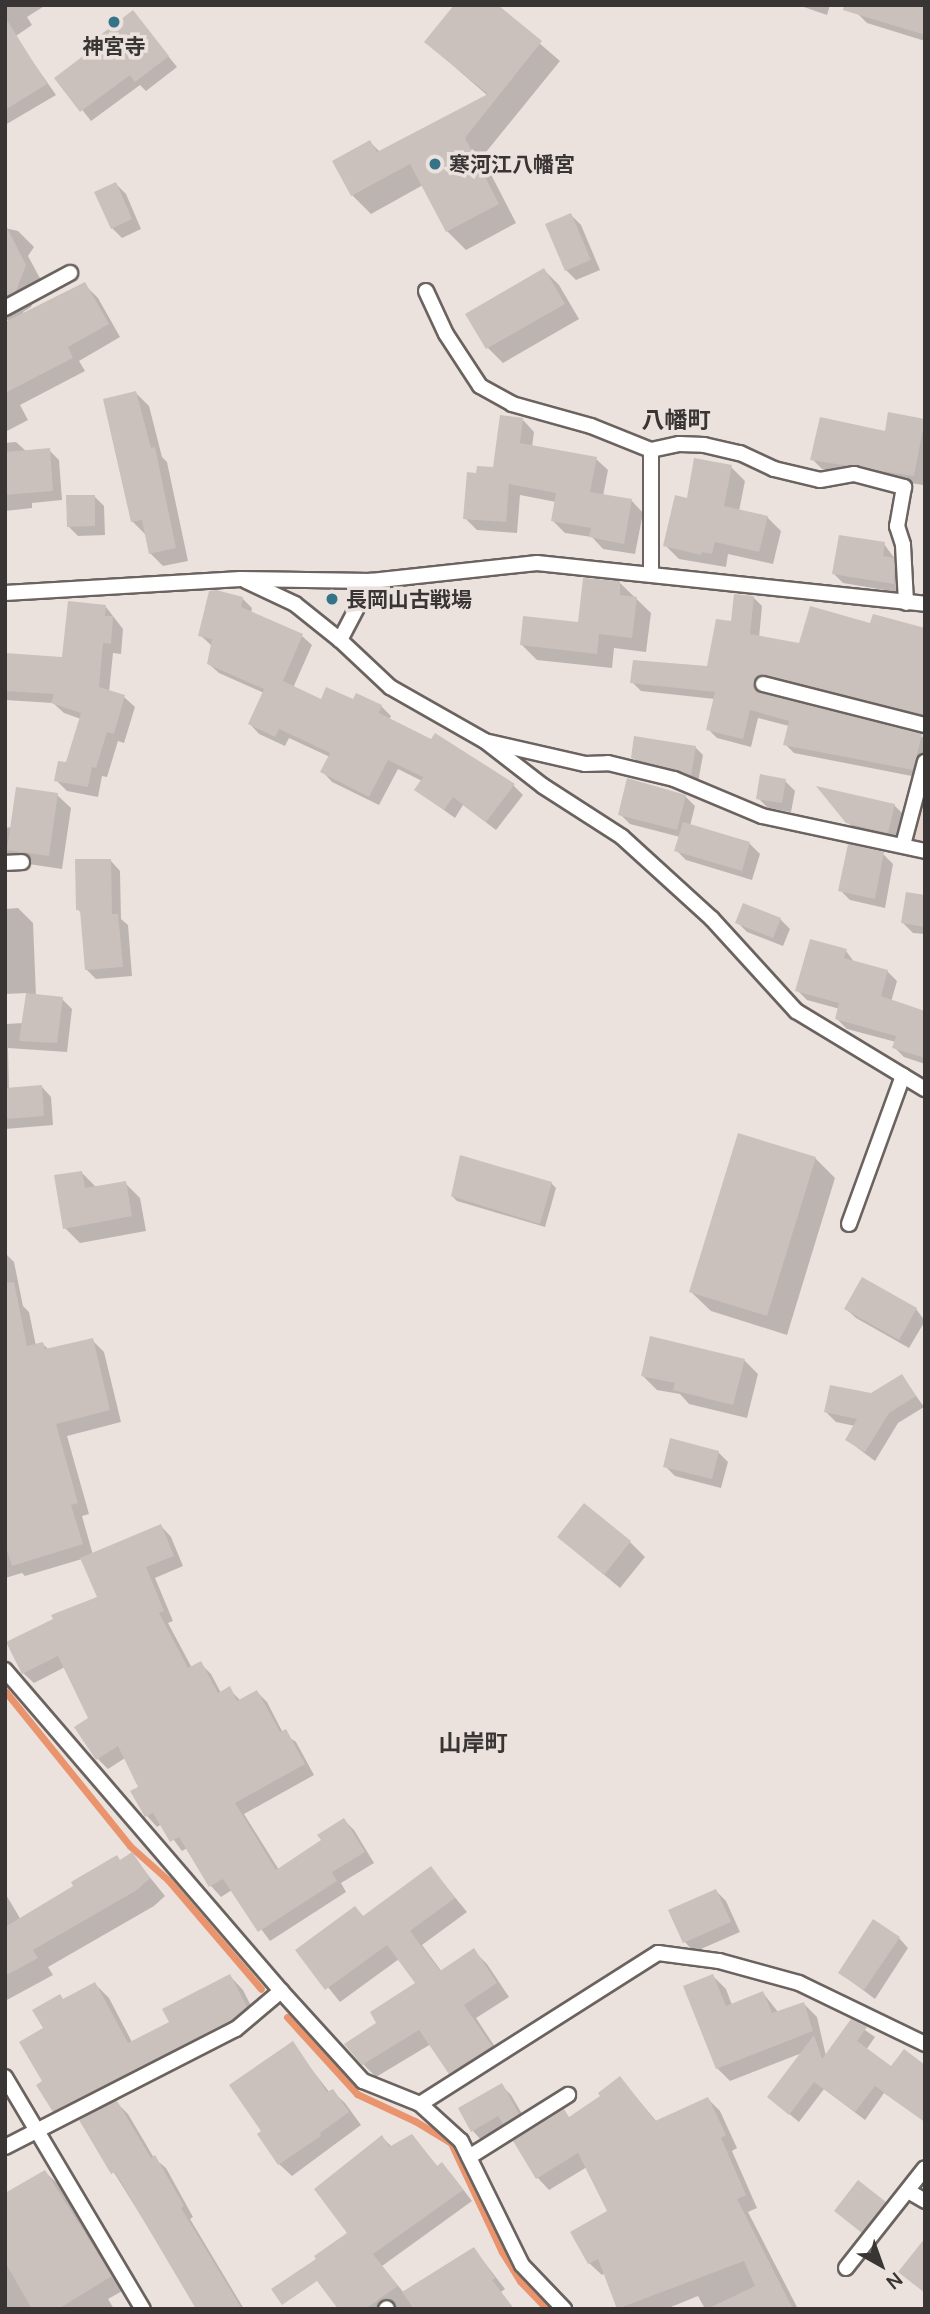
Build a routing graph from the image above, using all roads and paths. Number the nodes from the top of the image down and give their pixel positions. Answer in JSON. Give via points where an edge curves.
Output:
{"nodes":[{"id":1,"x":70,"y":273,"type":"dead end"},
{"id":2,"x":426,"y":291,"type":"dead end"},
{"id":3,"x":5,"y":308,"type":"edge"},
{"id":4,"x":651,"y":450,"type":"junction"},
{"id":5,"x":651,"y":574,"type":"junction"},
{"id":6,"x":241,"y":579,"type":"junction"},
{"id":7,"x":372,"y":581,"type":"junction"},
{"id":8,"x":5,"y":593,"type":"edge"},
{"id":9,"x":906,"y":603,"type":"junction"},
{"id":10,"x":925,"y":604,"type":"edge"},
{"id":11,"x":340,"y":640,"type":"junction"},
{"id":12,"x":763,"y":684,"type":"dead end"},
{"id":13,"x":925,"y":725,"type":"edge"},
{"id":14,"x":485,"y":741,"type":"junction"},
{"id":15,"x":925,"y":762,"type":"edge"},
{"id":16,"x":903,"y":845,"type":"junction"},
{"id":17,"x":925,"y":851,"type":"edge"},
{"id":18,"x":22,"y":862,"type":"dead end"},
{"id":19,"x":5,"y":863,"type":"edge"},
{"id":20,"x":903,"y":1076,"type":"junction"},
{"id":21,"x":925,"y":1089,"type":"edge"},
{"id":22,"x":849,"y":1224,"type":"dead end"},
{"id":23,"x":5,"y":1670,"type":"edge"},
{"id":24,"x":281,"y":1991,"type":"junction"},
{"id":25,"x":925,"y":2044,"type":"edge"},
{"id":26,"x":5,"y":2077,"type":"edge"},
{"id":27,"x":568,"y":2095,"type":"dead end"},
{"id":28,"x":420,"y":2104,"type":"junction"},
{"id":29,"x":37,"y":2129,"type":"junction"},
{"id":30,"x":5,"y":2147,"type":"edge"},
{"id":31,"x":469,"y":2157,"type":"junction"},
{"id":32,"x":925,"y":2168,"type":"edge"},
{"id":33,"x":908,"y":2191,"type":"junction"},
{"id":34,"x":925,"y":2201,"type":"edge"},
{"id":35,"x":846,"y":2268,"type":"dead end"},
{"id":36,"x":142,"y":2309,"type":"edge"},
{"id":37,"x":564,"y":2309,"type":"edge"}],
"edges":[{"from":1,"to":3,"type":"lane"},
{"from":2,"to":4,"type":"lane","via":[[446,334],[480,386],[512,404],[591,426]]},
{"from":4,"to":5,"type":"lane"},
{"from":4,"to":9,"type":"lane","via":[[704,445],[820,480],[854,474],[904,487],[897,526],[903,545]]},
{"from":5,"to":7,"type":"lane","via":[[537,563]]},
{"from":5,"to":9,"type":"lane"},
{"from":6,"to":7,"type":"lane"},
{"from":6,"to":8,"type":"lane"},
{"from":6,"to":11,"type":"lane","via":[[295,604]]},
{"from":7,"to":11,"type":"lane"},
{"from":9,"to":10,"type":"lane"},
{"from":11,"to":14,"type":"lane","via":[[390,687]]},
{"from":12,"to":13,"type":"lane"},
{"from":14,"to":16,"type":"lane","via":[[674,779],[762,816]]},
{"from":14,"to":20,"type":"lane","via":[[543,786],[622,837],[666,874],[796,1011]]},
{"from":15,"to":16,"type":"lane"},
{"from":16,"to":17,"type":"lane"},
{"from":18,"to":19,"type":"lane"},
{"from":20,"to":21,"type":"lane"},
{"from":20,"to":22,"type":"lane"},
{"from":23,"to":24,"type":"lane"},
{"from":24,"to":28,"type":"lane","via":[[363,2081]]},
{"from":24,"to":29,"type":"lane","via":[[236,2029]]},
{"from":25,"to":28,"type":"lane","via":[[799,1983],[719,1961],[658,1953]]},
{"from":26,"to":29,"type":"lane"},
{"from":27,"to":31,"type":"lane"},
{"from":28,"to":31,"type":"lane","via":[[461,2141]]},
{"from":29,"to":30,"type":"lane"},
{"from":29,"to":36,"type":"lane"},
{"from":31,"to":37,"type":"lane","via":[[522,2265]]},
{"from":32,"to":33,"type":"lane"},
{"from":33,"to":34,"type":"lane"},
{"from":33,"to":35,"type":"lane"}]}
